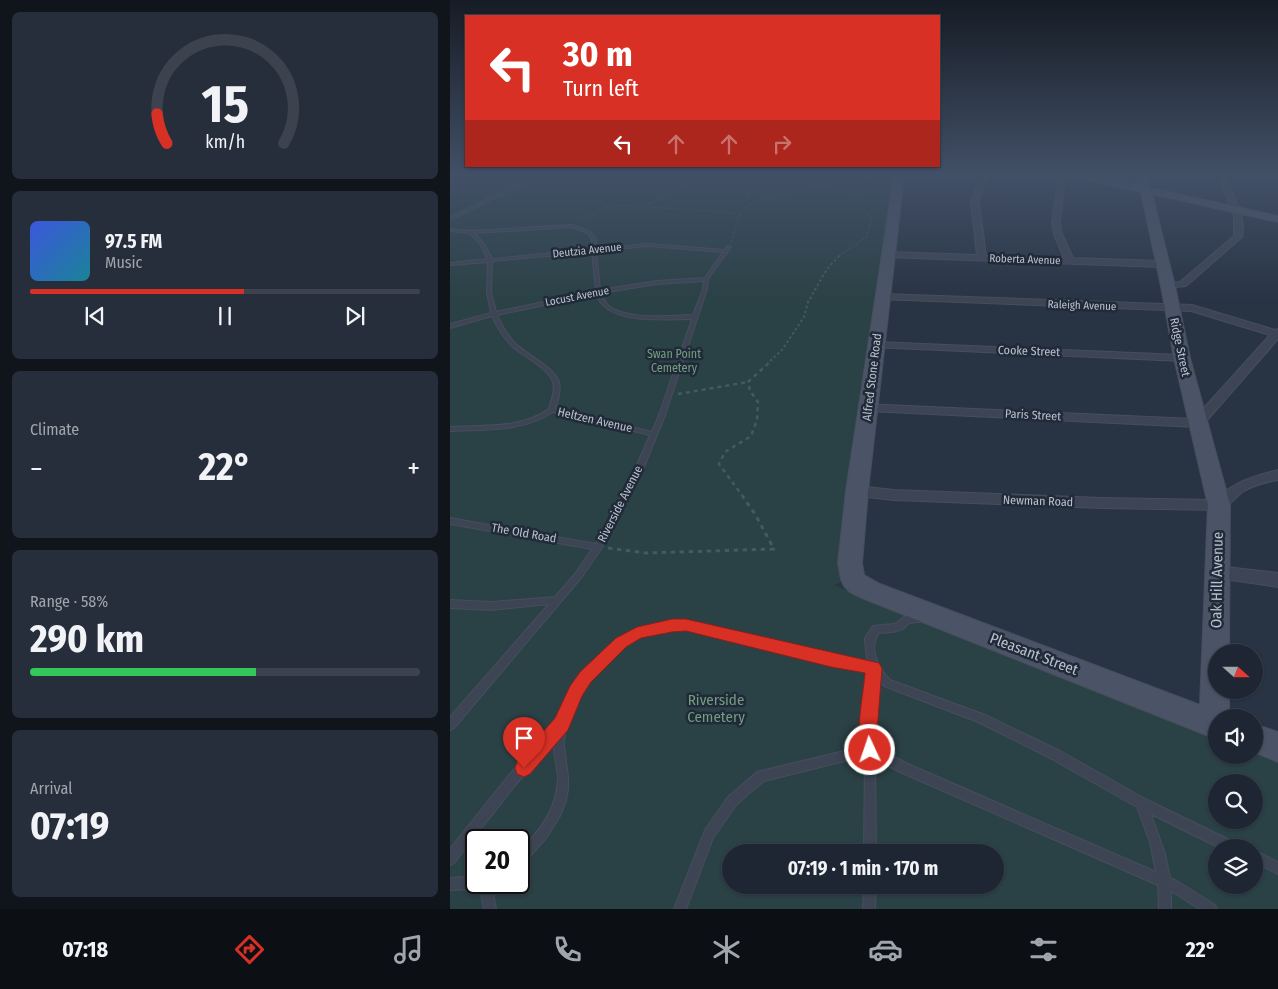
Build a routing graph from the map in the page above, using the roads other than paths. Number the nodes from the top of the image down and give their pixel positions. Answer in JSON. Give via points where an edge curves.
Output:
{"nodes":[{"id":1,"x":893,"y":217,"type":"edge"},
{"id":2,"x":977,"y":217,"type":"edge"},
{"id":3,"x":1057,"y":217,"type":"edge"},
{"id":4,"x":1151,"y":217,"type":"edge"},
{"id":5,"x":1237,"y":217,"type":"edge"},
{"id":6,"x":450,"y":230,"type":"edge"},
{"id":7,"x":470,"y":232,"type":"junction"},
{"id":8,"x":726,"y":249,"type":"joint"},
{"id":9,"x":594,"y":250,"type":"junction"},
{"id":10,"x":889,"y":255,"type":"junction"},
{"id":11,"x":982,"y":258,"type":"junction"},
{"id":12,"x":490,"y":260,"type":"junction"},
{"id":13,"x":1070,"y":261,"type":"junction"},
{"id":14,"x":450,"y":264,"type":"edge"},
{"id":15,"x":1162,"y":264,"type":"junction"},
{"id":16,"x":706,"y":279,"type":"junction"},
{"id":17,"x":1168,"y":286,"type":"junction"},
{"id":18,"x":599,"y":291,"type":"junction"},
{"id":19,"x":883,"y":297,"type":"junction"},
{"id":20,"x":1172,"y":306,"type":"junction"},
{"id":21,"x":494,"y":314,"type":"junction"},
{"id":22,"x":694,"y":317,"type":"junction"},
{"id":23,"x":450,"y":326,"type":"edge"},
{"id":24,"x":1278,"y":333,"type":"edge"},
{"id":25,"x":876,"y":345,"type":"junction"},
{"id":26,"x":1182,"y":358,"type":"junction"},
{"id":27,"x":868,"y":407,"type":"junction"},
{"id":28,"x":552,"y":410,"type":"junction"},
{"id":29,"x":1197,"y":423,"type":"junction"},
{"id":30,"x":450,"y":429,"type":"edge"},
{"id":31,"x":653,"y":434,"type":"junction"},
{"id":32,"x":1278,"y":475,"type":"edge"},
{"id":33,"x":857,"y":491,"type":"junction"},
{"id":34,"x":1219,"y":505,"type":"junction"},
{"id":35,"x":450,"y":521,"type":"edge"},
{"id":36,"x":598,"y":547,"type":"junction"},
{"id":37,"x":1217,"y":572,"type":"junction"},
{"id":38,"x":853,"y":579,"type":"joint"},
{"id":39,"x":1278,"y":580,"type":"edge"},
{"id":40,"x":556,"y":600,"type":"junction"},
{"id":41,"x":450,"y":604,"type":"edge"},
{"id":42,"x":935,"y":616,"type":"junction"},
{"id":43,"x":874,"y":668,"type":"junction"},
{"id":44,"x":1215,"y":709,"type":"edge"},
{"id":45,"x":1208,"y":721,"type":"edge"},
{"id":46,"x":451,"y":722,"type":"edge"},
{"id":47,"x":562,"y":724,"type":"junction"},
{"id":48,"x":1263,"y":741,"type":"edge"},
{"id":49,"x":1278,"y":747,"type":"edge"},
{"id":50,"x":870,"y":750,"type":"junction"},
{"id":51,"x":1142,"y":802,"type":"junction"},
{"id":52,"x":1216,"y":839,"type":"edge"},
{"id":53,"x":870,"y":844,"type":"edge"},
{"id":54,"x":530,"y":847,"type":"edge"},
{"id":55,"x":450,"y":859,"type":"edge"},
{"id":56,"x":1263,"y":860,"type":"edge"},
{"id":57,"x":1278,"y":868,"type":"edge"},
{"id":58,"x":1166,"y":883,"type":"junction"},
{"id":59,"x":450,"y":884,"type":"edge"},
{"id":60,"x":465,"y":884,"type":"edge"},
{"id":61,"x":488,"y":894,"type":"edge"},
{"id":62,"x":870,"y":894,"type":"edge"},
{"id":63,"x":490,"y":909,"type":"edge"},
{"id":64,"x":680,"y":909,"type":"edge"},
{"id":65,"x":869,"y":909,"type":"edge"},
{"id":66,"x":1165,"y":909,"type":"edge"},
{"id":67,"x":1211,"y":909,"type":"edge"}],
"edges":[{"from":1,"to":10,"type":"street","name":"Alfred Stone Road"},
{"from":2,"to":11,"type":"street"},
{"from":3,"to":13,"type":"street","via":[[1058,234]]},
{"from":4,"to":15,"type":"street","name":"Ridge Street"},
{"from":5,"to":17,"type":"street","via":[[1238,237],[1183,284]]},
{"from":6,"to":7,"type":"lane"},
{"from":7,"to":9,"type":"lane","via":[[572,226],[594,238]]},
{"from":7,"to":12,"type":"lane"},
{"from":8,"to":9,"type":"lane","name":"Deutzia Avenue","via":[[648,245]]},
{"from":8,"to":16,"type":"lane","name":"Riverside Avenue"},
{"from":9,"to":12,"type":"lane","name":"Deutzia Avenue"},
{"from":9,"to":18,"type":"lane"},
{"from":10,"to":11,"type":"street","name":"Roberta Avenue"},
{"from":10,"to":19,"type":"street","name":"Alfred Stone Road"},
{"from":11,"to":13,"type":"street","name":"Roberta Avenue"},
{"from":12,"to":14,"type":"lane","name":"Deutzia Avenue"},
{"from":12,"to":21,"type":"lane","via":[[489,292]]},
{"from":13,"to":15,"type":"street","name":"Roberta Avenue"},
{"from":15,"to":17,"type":"street","name":"Ridge Street"},
{"from":16,"to":18,"type":"lane","name":"Locust Avenue","via":[[656,282]]},
{"from":16,"to":22,"type":"lane","name":"Riverside Avenue"},
{"from":17,"to":20,"type":"street","name":"Ridge Street"},
{"from":18,"to":21,"type":"lane","name":"Locust Avenue"},
{"from":18,"to":22,"type":"lane","via":[[608,308],[633,316]]},
{"from":19,"to":20,"type":"street","name":"Raleigh Avenue"},
{"from":19,"to":25,"type":"street","name":"Alfred Stone Road"},
{"from":20,"to":24,"type":"street","name":"Raleigh Avenue","via":[[1192,308]]},
{"from":20,"to":26,"type":"street","name":"Ridge Street"},
{"from":21,"to":23,"type":"lane","name":"Locust Avenue"},
{"from":21,"to":28,"type":"lane","via":[[500,328],[514,345],[548,370],[556,382]]},
{"from":22,"to":31,"type":"lane","name":"Riverside Avenue"},
{"from":24,"to":29,"type":"street"},
{"from":25,"to":26,"type":"street","name":"Cooke Street"},
{"from":25,"to":27,"type":"street","name":"Alfred Stone Road"},
{"from":26,"to":29,"type":"street","name":"Ridge Street"},
{"from":27,"to":29,"type":"street","name":"Paris Street"},
{"from":27,"to":33,"type":"street","name":"Alfred Stone Road"},
{"from":28,"to":30,"type":"lane","name":"Heltzen Avenue","via":[[540,418],[512,426]]},
{"from":28,"to":31,"type":"lane","name":"Heltzen Avenue"},
{"from":29,"to":34,"type":"street","name":"Ridge Street"},
{"from":31,"to":36,"type":"lane","name":"Riverside Avenue","via":[[637,474]]},
{"from":32,"to":34,"type":"street","via":[[1248,482]]},
{"from":33,"to":34,"type":"street","name":"Newman Road","via":[[1102,504]]},
{"from":33,"to":38,"type":"street","name":"Alfred Stone Road","via":[[850,562]]},
{"from":34,"to":37,"type":"street","name":"Oak Hill Avenue"},
{"from":35,"to":36,"type":"lane","name":"The Old Road"},
{"from":36,"to":40,"type":"lane","name":"Riverside Avenue"},
{"from":37,"to":39,"type":"street"},
{"from":37,"to":44,"type":"street","name":"Oak Hill Avenue"},
{"from":38,"to":42,"type":"street","name":"Pleasant Street","via":[[871,591]]},
{"from":40,"to":41,"type":"lane","via":[[491,606]]},
{"from":40,"to":46,"type":"lane","name":"Riverside Avenue"},
{"from":42,"to":43,"type":"lane","via":[[876,629],[870,638]]},
{"from":42,"to":45,"type":"street","name":"Pleasant Street"},
{"from":43,"to":47,"type":"lane","via":[[686,625],[661,627],[637,633],[621,642],[575,691]]},
{"from":43,"to":50,"type":"lane","via":[[868,732]]},
{"from":43,"to":51,"type":"lane","via":[[886,683],[981,718]]},
{"from":47,"to":54,"type":"lane","via":[[558,743],[563,779],[560,801],[546,829]]},
{"from":47,"to":55,"type":"lane","via":[[513,779]]},
{"from":48,"to":49,"type":"street"},
{"from":50,"to":53,"type":"lane"},
{"from":50,"to":58,"type":"lane"},
{"from":50,"to":64,"type":"lane","via":[[761,776],[742,791],[709,834]]},
{"from":51,"to":52,"type":"lane"},
{"from":51,"to":58,"type":"lane","via":[[1158,844]]},
{"from":56,"to":57,"type":"lane"},
{"from":58,"to":66,"type":"lane"},
{"from":58,"to":67,"type":"lane"},
{"from":59,"to":60,"type":"lane"},
{"from":61,"to":63,"type":"lane"},
{"from":62,"to":65,"type":"lane"}]}
